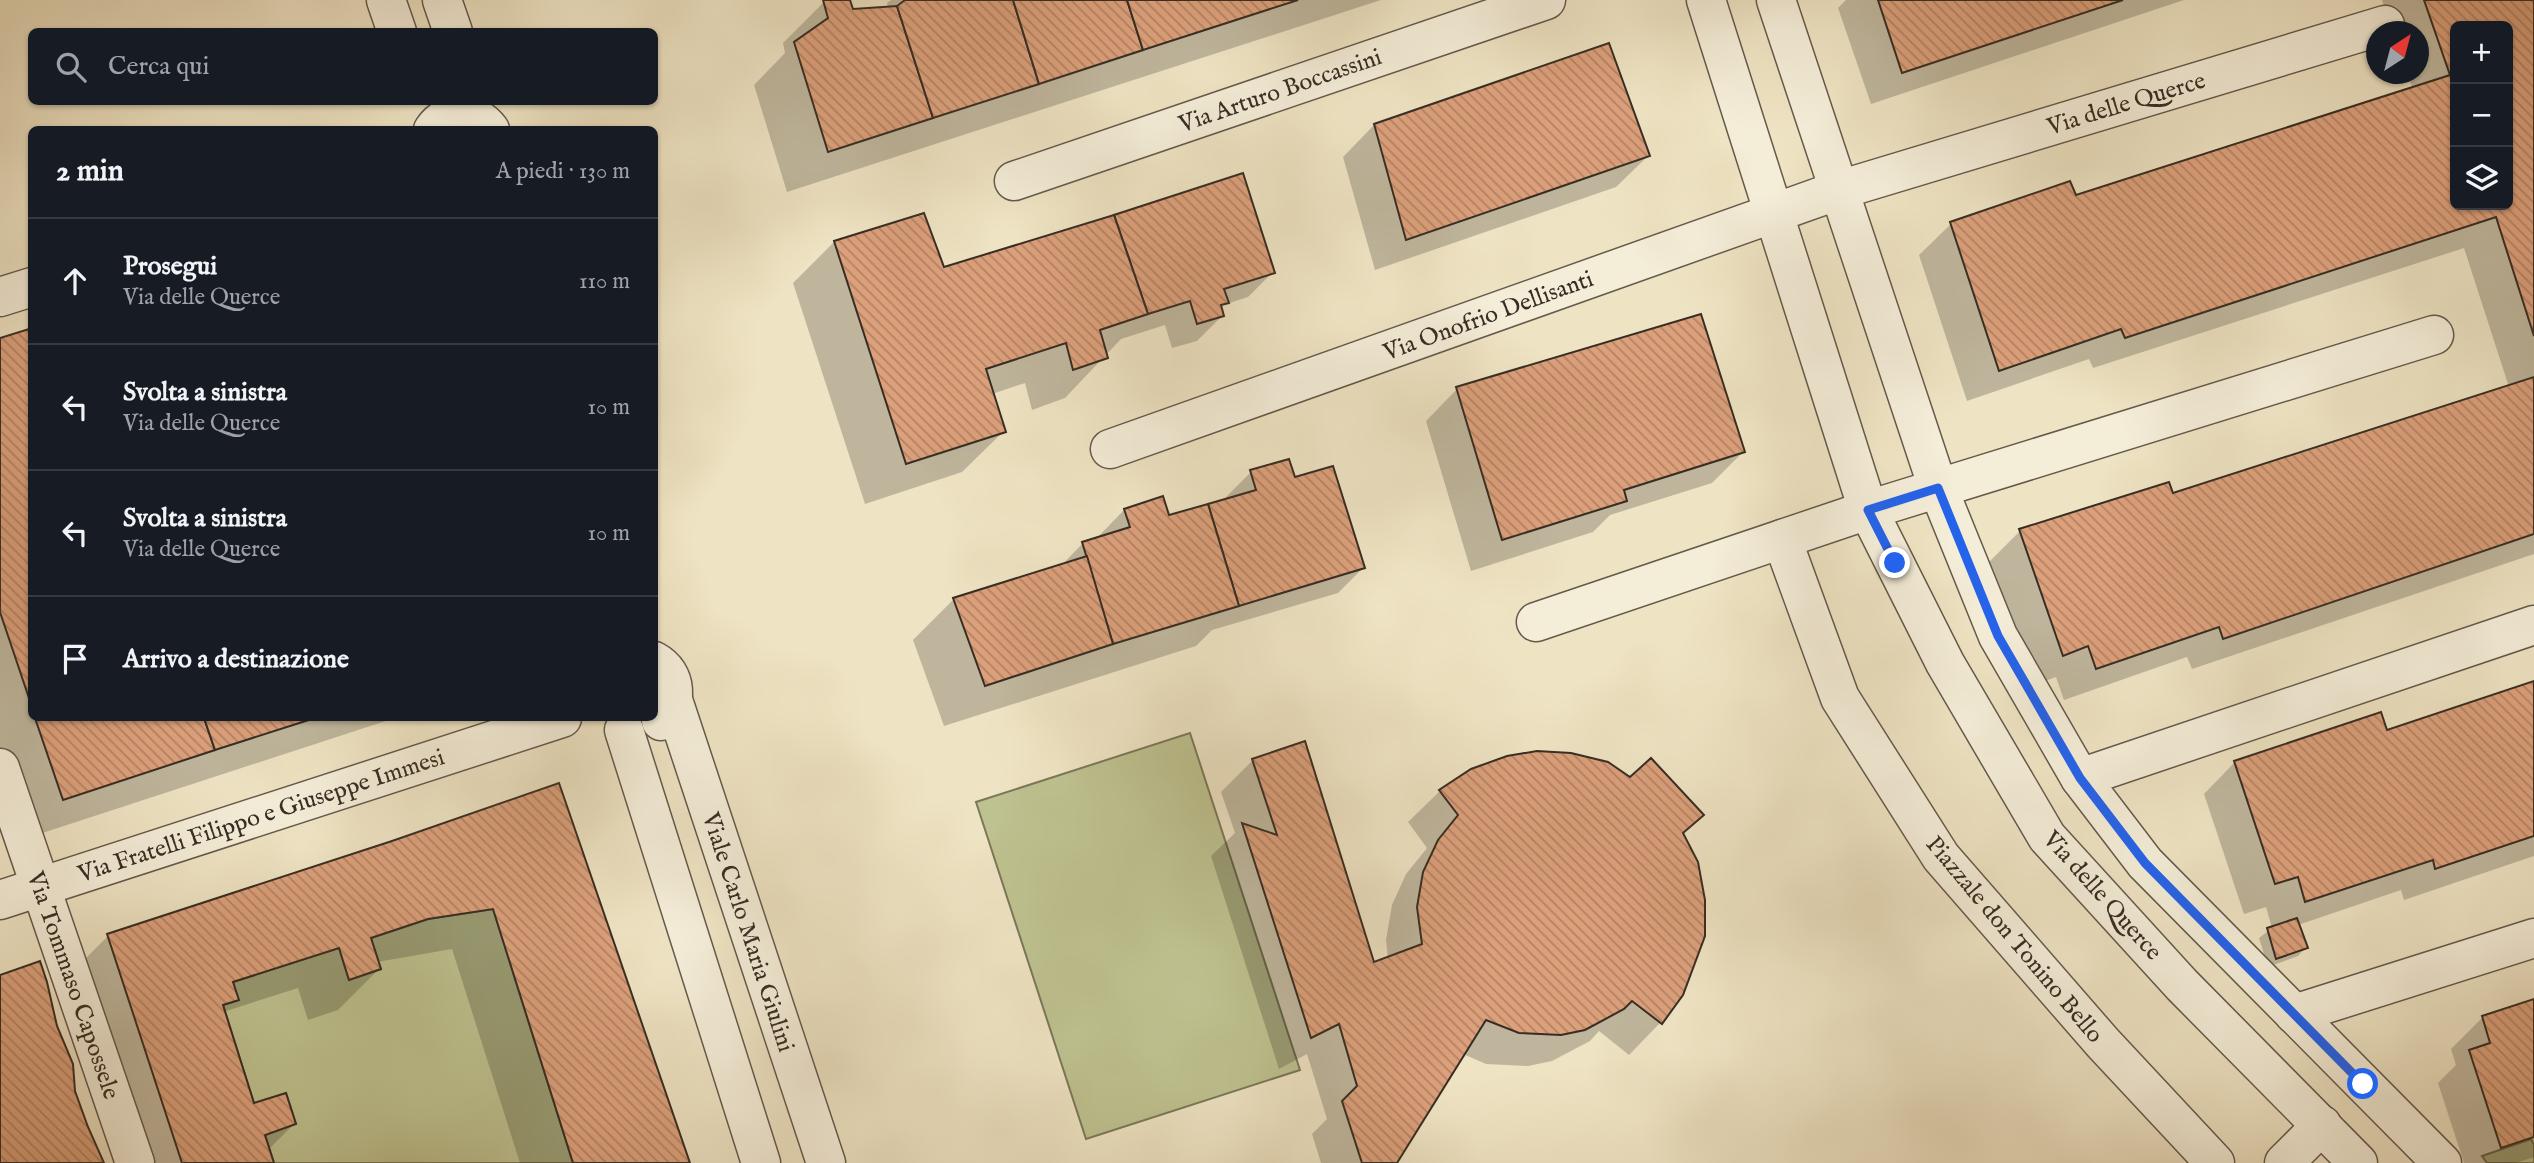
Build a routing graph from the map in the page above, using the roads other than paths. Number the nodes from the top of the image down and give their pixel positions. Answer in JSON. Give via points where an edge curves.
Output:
{"nodes":[{"id":1,"x":386,"y":0,"type":"edge"},
{"id":2,"x":442,"y":0,"type":"edge"},
{"id":3,"x":1546,"y":0,"type":"edge"},
{"id":4,"x":1706,"y":0,"type":"edge"},
{"id":5,"x":1776,"y":0,"type":"edge"},
{"id":6,"x":396,"y":28,"type":"edge"},
{"id":7,"x":452,"y":28,"type":"edge"},
{"id":8,"x":2366,"y":31,"type":"edge"},
{"id":9,"x":421,"y":105,"type":"edge"},
{"id":10,"x":484,"y":118,"type":"edge"},
{"id":11,"x":429,"y":126,"type":"edge"},
{"id":12,"x":435,"y":126,"type":"edge"},
{"id":13,"x":1014,"y":181,"type":"dead end"},
{"id":14,"x":1853,"y":185,"type":"junction"},
{"id":15,"x":1774,"y":214,"type":"junction"},
{"id":16,"x":28,"y":288,"type":"edge"},
{"id":17,"x":0,"y":297,"type":"edge"},
{"id":18,"x":2434,"y":335,"type":"dead end"},
{"id":19,"x":1110,"y":449,"type":"dead end"},
{"id":20,"x":1938,"y":488,"type":"junction"},
{"id":21,"x":1868,"y":510,"type":"junction"},
{"id":22,"x":1782,"y":539,"type":"junction"},
{"id":23,"x":1536,"y":622,"type":"dead end"},
{"id":24,"x":2534,"y":625,"type":"edge"},
{"id":25,"x":658,"y":658,"type":"edge"},
{"id":26,"x":673,"y":701,"type":"junction"},
{"id":27,"x":553,"y":721,"type":"edge"},
{"id":28,"x":615,"y":724,"type":"edge"},
{"id":29,"x":0,"y":768,"type":"edge"},
{"id":30,"x":2080,"y":778,"type":"junction"},
{"id":31,"x":40,"y":887,"type":"junction"},
{"id":32,"x":0,"y":900,"type":"edge"},
{"id":33,"x":2534,"y":938,"type":"edge"},
{"id":34,"x":2294,"y":1014,"type":"junction"},
{"id":35,"x":2322,"y":1125,"type":"junction"},
{"id":36,"x":135,"y":1163,"type":"edge"},
{"id":37,"x":761,"y":1163,"type":"edge"},
{"id":38,"x":826,"y":1163,"type":"edge"},
{"id":39,"x":2215,"y":1163,"type":"edge"},
{"id":40,"x":2284,"y":1163,"type":"edge"},
{"id":41,"x":2358,"y":1163,"type":"edge"},
{"id":42,"x":2442,"y":1163,"type":"edge"}],
"edges":[{"from":1,"to":6,"type":"street"},
{"from":2,"to":7,"type":"street"},
{"from":3,"to":13,"type":"street","name":"Via Arturo Boccassini"},
{"from":4,"to":15,"type":"street","name":"Via delle Querce"},
{"from":5,"to":14,"type":"street"},
{"from":8,"to":14,"type":"street","name":"Via delle Querce"},
{"from":9,"to":11,"type":"street"},
{"from":10,"to":12,"type":"street","via":[[454,114]]},
{"from":14,"to":15,"type":"street","name":"Via Onofrio Dellisanti"},
{"from":14,"to":20,"type":"street"},
{"from":15,"to":19,"type":"street","name":"Via Onofrio Dellisanti"},
{"from":15,"to":21,"type":"street","name":"Via delle Querce"},
{"from":16,"to":17,"type":"street"},
{"from":18,"to":20,"type":"street"},
{"from":20,"to":21,"type":"street"},
{"from":20,"to":30,"type":"street","via":[[1998,636]]},
{"from":21,"to":22,"type":"street"},
{"from":21,"to":35,"type":"street","name":"Via delle Querce","via":[[1945,663],[2047,837],[2182,985]]},
{"from":22,"to":23,"type":"street"},
{"from":22,"to":39,"type":"street","name":"Piazzale don Tonino Bello","via":[[1840,698],[1941,857]]},
{"from":24,"to":30,"type":"street"},
{"from":25,"to":26,"type":"street","name":"Viale Carlo Maria Giulini","via":[[669,675]]},
{"from":26,"to":28,"type":"street","via":[[660,723],[648,729],[636,732]]},
{"from":26,"to":38,"type":"street","name":"Viale Carlo Maria Giulini"},
{"from":27,"to":31,"type":"street","name":"Via Fratelli Filippo e Giuseppe Immesi"},
{"from":28,"to":37,"type":"street"},
{"from":29,"to":31,"type":"street","name":"Via Tommaso Capossele"},
{"from":30,"to":34,"type":"street","via":[[2145,863]]},
{"from":31,"to":32,"type":"street","name":"Via Fratelli Filippo e Giuseppe Immesi"},
{"from":31,"to":36,"type":"street","name":"Via Tommaso Capossele"},
{"from":33,"to":34,"type":"street"},
{"from":34,"to":42,"type":"street"},
{"from":35,"to":40,"type":"street"},
{"from":35,"to":41,"type":"street","name":"Via delle Querce"}]}
